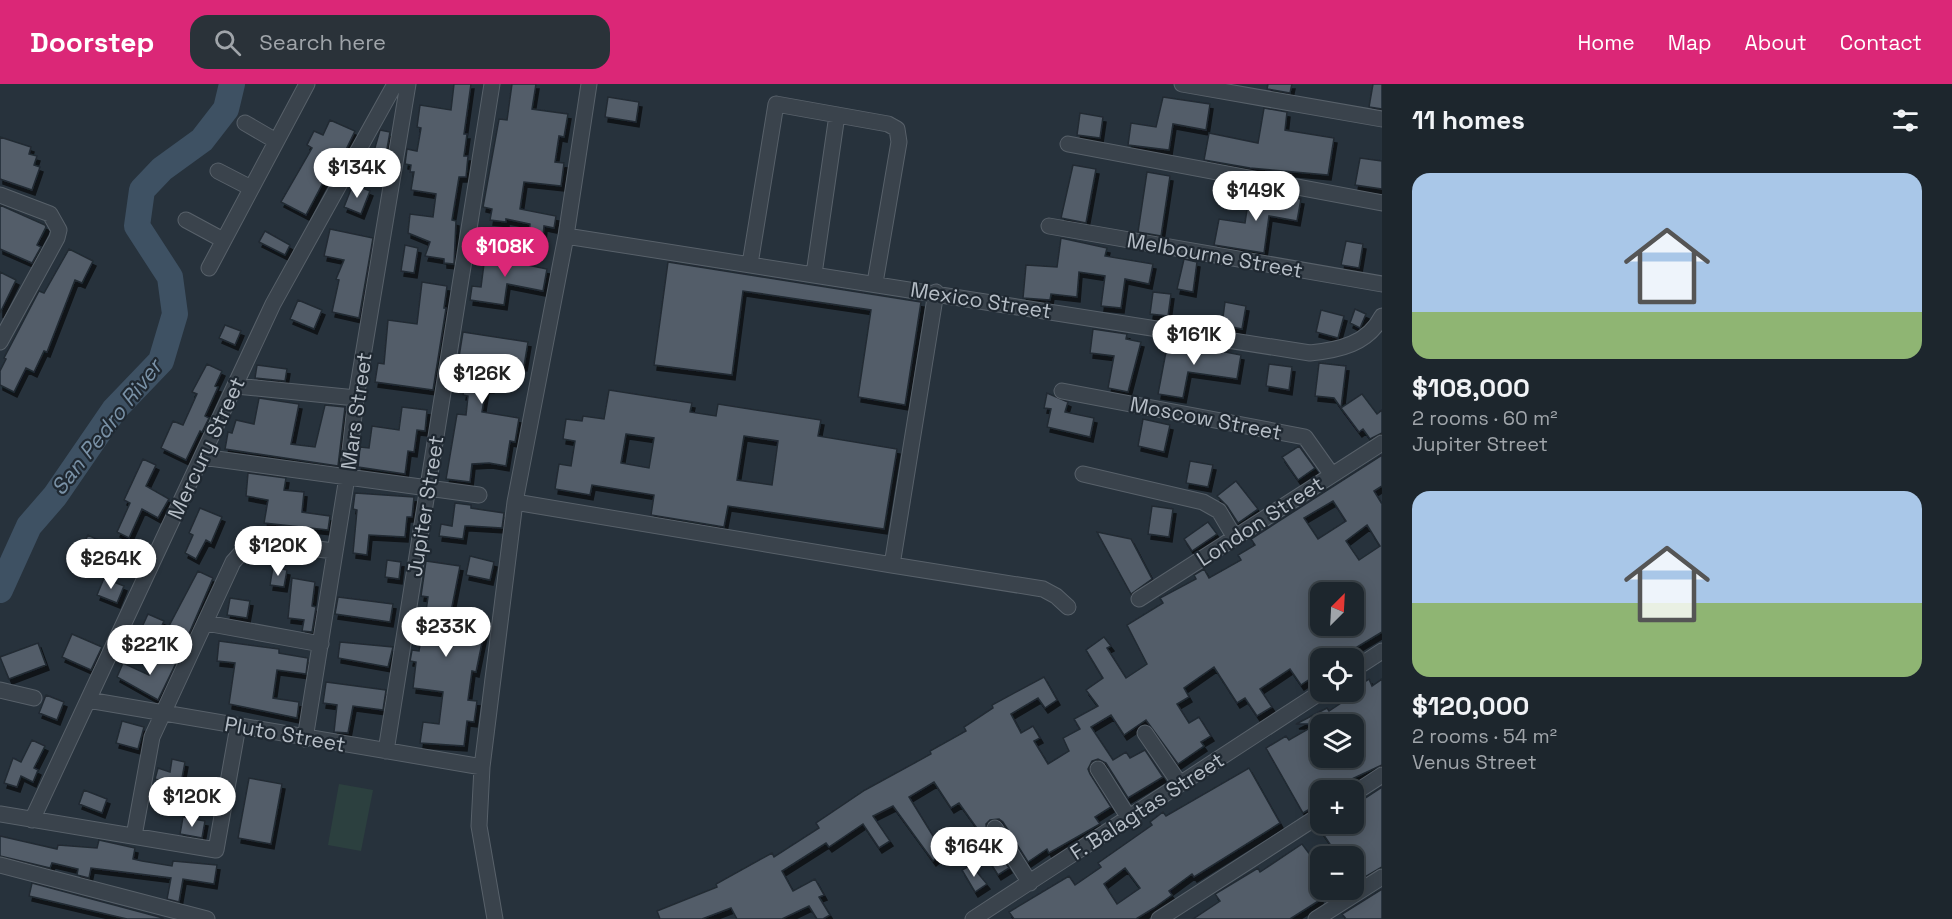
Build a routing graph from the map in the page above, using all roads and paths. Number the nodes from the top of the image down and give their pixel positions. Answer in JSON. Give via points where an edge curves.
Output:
{"nodes":[{"id":1,"x":395,"y":84,"type":"edge"},
{"id":2,"x":408,"y":84,"type":"edge"},
{"id":3,"x":492,"y":84,"type":"edge"},
{"id":4,"x":590,"y":84,"type":"edge"},
{"id":5,"x":1182,"y":84,"type":"edge"},
{"id":6,"x":304,"y":85,"type":"edge"},
{"id":7,"x":837,"y":115,"type":"junction"},
{"id":8,"x":1382,"y":119,"type":"edge"},
{"id":9,"x":245,"y":123,"type":"dead end"},
{"id":10,"x":276,"y":141,"type":"junction"},
{"id":11,"x":1068,"y":144,"type":"dead end"},
{"id":12,"x":218,"y":171,"type":"dead end"},
{"id":13,"x":251,"y":188,"type":"junction"},
{"id":14,"x":0,"y":195,"type":"edge"},
{"id":15,"x":1382,"y":203,"type":"edge"},
{"id":16,"x":186,"y":220,"type":"dead end"},
{"id":17,"x":1049,"y":226,"type":"dead end"},
{"id":18,"x":566,"y":236,"type":"junction"},
{"id":19,"x":223,"y":240,"type":"junction"},
{"id":20,"x":750,"y":264,"type":"junction"},
{"id":21,"x":209,"y":268,"type":"dead end"},
{"id":22,"x":813,"y":274,"type":"junction"},
{"id":23,"x":875,"y":283,"type":"junction"},
{"id":24,"x":1382,"y":284,"type":"edge"},
{"id":25,"x":936,"y":292,"type":"junction"},
{"id":26,"x":1382,"y":316,"type":"edge"},
{"id":27,"x":0,"y":342,"type":"edge"},
{"id":28,"x":236,"y":386,"type":"junction"},
{"id":29,"x":1062,"y":391,"type":"dead end"},
{"id":30,"x":356,"y":398,"type":"junction"},
{"id":31,"x":1382,"y":443,"type":"edge"},
{"id":32,"x":202,"y":456,"type":"junction"},
{"id":33,"x":1083,"y":474,"type":"dead end"},
{"id":34,"x":1332,"y":475,"type":"junction"},
{"id":35,"x":347,"y":477,"type":"junction"},
{"id":36,"x":427,"y":489,"type":"junction"},
{"id":37,"x":479,"y":495,"type":"dead end"},
{"id":38,"x":515,"y":502,"type":"junction"},
{"id":39,"x":1235,"y":538,"type":"junction"},
{"id":40,"x":334,"y":551,"type":"junction"},
{"id":41,"x":892,"y":566,"type":"junction"},
{"id":42,"x":1139,"y":599,"type":"dead end"},
{"id":43,"x":1068,"y":608,"type":"dead end"},
{"id":44,"x":206,"y":623,"type":"junction"},
{"id":45,"x":321,"y":644,"type":"junction"},
{"id":46,"x":1382,"y":651,"type":"edge"},
{"id":47,"x":1364,"y":663,"type":"edge"},
{"id":48,"x":0,"y":690,"type":"edge"},
{"id":49,"x":34,"y":698,"type":"dead end"},
{"id":50,"x":1310,"y":699,"type":"edge"},
{"id":51,"x":88,"y":700,"type":"junction"},
{"id":52,"x":163,"y":713,"type":"junction"},
{"id":53,"x":238,"y":726,"type":"junction"},
{"id":54,"x":1145,"y":733,"type":"dead end"},
{"id":55,"x":305,"y":739,"type":"junction"},
{"id":56,"x":386,"y":751,"type":"junction"},
{"id":57,"x":483,"y":767,"type":"junction"},
{"id":58,"x":1098,"y":769,"type":"dead end"},
{"id":59,"x":1382,"y":775,"type":"edge"},
{"id":60,"x":1180,"y":784,"type":"junction"},
{"id":61,"x":1364,"y":787,"type":"edge"},
{"id":62,"x":0,"y":814,"type":"edge"},
{"id":63,"x":1129,"y":818,"type":"junction"},
{"id":64,"x":32,"y":820,"type":"junction"},
{"id":65,"x":1310,"y":821,"type":"edge"},
{"id":66,"x":995,"y":828,"type":"dead end"},
{"id":67,"x":134,"y":836,"type":"junction"},
{"id":68,"x":0,"y":865,"type":"edge"},
{"id":69,"x":1382,"y":877,"type":"edge"},
{"id":70,"x":1030,"y":883,"type":"junction"},
{"id":71,"x":980,"y":917,"type":"edge"},
{"id":72,"x":207,"y":919,"type":"edge"},
{"id":73,"x":495,"y":919,"type":"edge"},
{"id":74,"x":1159,"y":919,"type":"edge"},
{"id":75,"x":1316,"y":919,"type":"edge"}],
"edges":[{"from":1,"to":28,"type":"street","name":"Mercury Street","via":[[273,304]]},
{"from":2,"to":30,"type":"street","name":"Mars Street"},
{"from":3,"to":36,"type":"street","name":"Jupiter Street"},
{"from":4,"to":18,"type":"street"},
{"from":5,"to":8,"type":"street"},
{"from":6,"to":10,"type":"street"},
{"from":7,"to":20,"type":"street","via":[[776,104]]},
{"from":7,"to":22,"type":"street"},
{"from":7,"to":23,"type":"street","via":[[897,129],[899,142]]},
{"from":9,"to":10,"type":"street"},
{"from":10,"to":13,"type":"street"},
{"from":11,"to":15,"type":"street"},
{"from":12,"to":13,"type":"street"},
{"from":13,"to":19,"type":"street"},
{"from":14,"to":27,"type":"street","via":[[40,209],[56,222],[59,230]]},
{"from":16,"to":19,"type":"street"},
{"from":17,"to":24,"type":"street","name":"Melbourne Street"},
{"from":18,"to":20,"type":"street","name":"Mexico Street"},
{"from":18,"to":38,"type":"street"},
{"from":19,"to":21,"type":"street"},
{"from":20,"to":22,"type":"street","name":"Mexico Street"},
{"from":22,"to":23,"type":"street","name":"Mexico Street"},
{"from":23,"to":25,"type":"street","name":"Mexico Street"},
{"from":25,"to":26,"type":"street","name":"Mexico Street","via":[[1310,353],[1341,350],[1377,326]]},
{"from":25,"to":41,"type":"street"},
{"from":28,"to":30,"type":"street"},
{"from":28,"to":32,"type":"street","name":"Mercury Street"},
{"from":29,"to":34,"type":"street","name":"Moscow Street","via":[[1305,437]]},
{"from":30,"to":35,"type":"street","name":"Mars Street"},
{"from":31,"to":34,"type":"street","name":"London Street"},
{"from":32,"to":35,"type":"street"},
{"from":32,"to":51,"type":"street","name":"Mercury Street"},
{"from":33,"to":39,"type":"street","via":[[1203,502],[1219,511]]},
{"from":34,"to":39,"type":"street","name":"London Street"},
{"from":35,"to":36,"type":"street"},
{"from":35,"to":40,"type":"street","name":"Mars Street"},
{"from":36,"to":37,"type":"street"},
{"from":36,"to":56,"type":"street","name":"Jupiter Street"},
{"from":38,"to":41,"type":"street"},
{"from":38,"to":57,"type":"street"},
{"from":39,"to":42,"type":"street","name":"London Street"},
{"from":40,"to":44,"type":"street","via":[[272,542],[249,544],[233,562]]},
{"from":40,"to":45,"type":"street","name":"Mars Street"},
{"from":41,"to":43,"type":"street","via":[[1043,589]]},
{"from":44,"to":45,"type":"street"},
{"from":44,"to":52,"type":"street"},
{"from":45,"to":55,"type":"street","name":"Mars Street"},
{"from":46,"to":47,"type":"street"},
{"from":48,"to":49,"type":"street"},
{"from":50,"to":60,"type":"street","name":"F. Balagtas Street"},
{"from":51,"to":52,"type":"street","name":"Pluto Street"},
{"from":51,"to":64,"type":"street","name":"Mercury Street"},
{"from":52,"to":53,"type":"street","name":"Pluto Street"},
{"from":52,"to":67,"type":"street","via":[[152,737]]},
{"from":53,"to":55,"type":"street","name":"Pluto Street"},
{"from":53,"to":67,"type":"street","via":[[216,850]]},
{"from":54,"to":60,"type":"street"},
{"from":55,"to":56,"type":"street","name":"Pluto Street"},
{"from":56,"to":57,"type":"street","name":"Pluto Street"},
{"from":57,"to":73,"type":"street","via":[[479,826]]},
{"from":58,"to":63,"type":"street"},
{"from":59,"to":61,"type":"street"},
{"from":60,"to":63,"type":"street","name":"F. Balagtas Street"},
{"from":62,"to":64,"type":"street"},
{"from":63,"to":70,"type":"street","name":"F. Balagtas Street"},
{"from":64,"to":67,"type":"street"},
{"from":65,"to":74,"type":"street"},
{"from":66,"to":70,"type":"street"},
{"from":68,"to":72,"type":"street"},
{"from":69,"to":75,"type":"street"},
{"from":70,"to":71,"type":"street","name":"F. Balagtas Street"}]}
